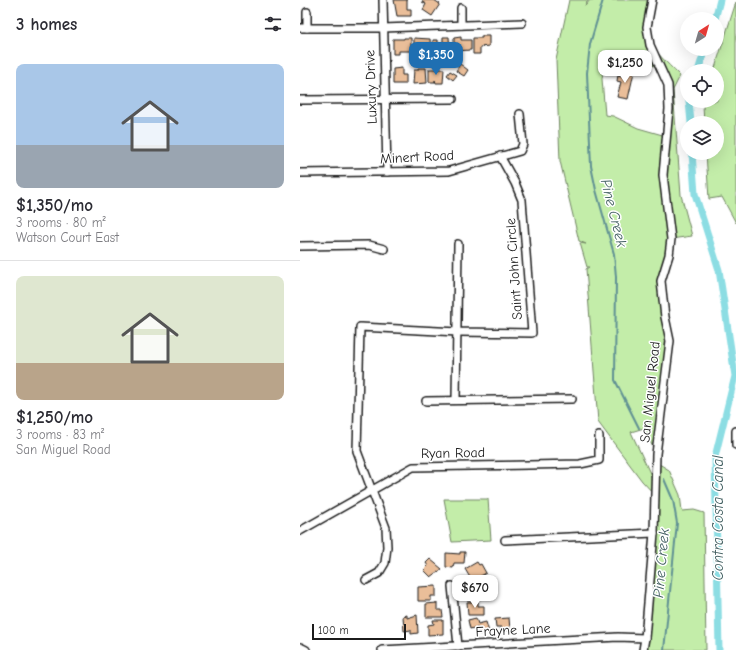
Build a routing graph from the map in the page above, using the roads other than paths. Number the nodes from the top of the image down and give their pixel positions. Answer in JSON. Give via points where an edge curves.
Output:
{"nodes":[{"id":1,"x":383,"y":0,"type":"edge"},
{"id":2,"x":652,"y":0,"type":"edge"},
{"id":3,"x":460,"y":8,"type":"dead end"},
{"id":4,"x":307,"y":12,"type":"dead end"},
{"id":5,"x":522,"y":23,"type":"dead end"},
{"id":6,"x":461,"y":25,"type":"junction"},
{"id":7,"x":304,"y":28,"type":"edge"},
{"id":8,"x":383,"y":28,"type":"junction"},
{"id":9,"x":385,"y":98,"type":"junction"},
{"id":10,"x":453,"y":98,"type":"dead end"},
{"id":11,"x":300,"y":100,"type":"edge"},
{"id":12,"x":520,"y":114,"type":"dead end"},
{"id":13,"x":500,"y":156,"type":"junction"},
{"id":14,"x":387,"y":172,"type":"junction"},
{"id":15,"x":300,"y":173,"type":"edge"},
{"id":16,"x":458,"y":244,"type":"dead end"},
{"id":17,"x":300,"y":246,"type":"edge"},
{"id":18,"x":384,"y":249,"type":"dead end"},
{"id":19,"x":458,"y":332,"type":"junction"},
{"id":20,"x":572,"y":399,"type":"dead end"},
{"id":21,"x":456,"y":400,"type":"junction"},
{"id":22,"x":426,"y":401,"type":"dead end"},
{"id":23,"x":736,"y":431,"type":"edge"},
{"id":24,"x":599,"y":436,"type":"dead end"},
{"id":25,"x":736,"y":445,"type":"edge"},
{"id":26,"x":371,"y":490,"type":"junction"},
{"id":27,"x":300,"y":530,"type":"edge"},
{"id":28,"x":654,"y":533,"type":"junction"},
{"id":29,"x":505,"y":540,"type":"dead end"},
{"id":30,"x":366,"y":580,"type":"dead end"},
{"id":31,"x":452,"y":586,"type":"dead end"},
{"id":32,"x":645,"y":638,"type":"junction"},
{"id":33,"x":458,"y":646,"type":"junction"},
{"id":34,"x":300,"y":647,"type":"edge"},
{"id":35,"x":306,"y":650,"type":"edge"},
{"id":36,"x":382,"y":650,"type":"edge"},
{"id":37,"x":643,"y":650,"type":"edge"}],
"edges":[{"from":1,"to":8,"type":"street","name":"Luxury Drive"},
{"from":2,"to":28,"type":"street","name":"San Miguel Road","via":[[647,27],[650,45],[668,85],[669,109],[663,176],[671,239],[661,281],[670,341],[656,454]]},
{"from":3,"to":6,"type":"street"},
{"from":4,"to":7,"type":"street"},
{"from":5,"to":6,"type":"street"},
{"from":6,"to":8,"type":"street"},
{"from":7,"to":8,"type":"street"},
{"from":8,"to":9,"type":"street","name":"Luxury Drive"},
{"from":9,"to":10,"type":"street"},
{"from":9,"to":11,"type":"street"},
{"from":9,"to":14,"type":"street","name":"Luxury Drive"},
{"from":12,"to":13,"type":"street","name":"Minert Road","via":[[523,144],[520,152]]},
{"from":13,"to":14,"type":"street","name":"Minert Road","via":[[449,171]]},
{"from":13,"to":19,"type":"street","name":"Saint John Circle","via":[[522,200],[532,333]]},
{"from":14,"to":15,"type":"street","name":"Minert Road"},
{"from":16,"to":19,"type":"street"},
{"from":17,"to":18,"type":"street","via":[[369,245]]},
{"from":19,"to":21,"type":"street"},
{"from":19,"to":26,"type":"street","name":"Saint John Circle","via":[[360,327],[357,451]]},
{"from":20,"to":21,"type":"street"},
{"from":21,"to":22,"type":"street"},
{"from":23,"to":25,"type":"street"},
{"from":24,"to":26,"type":"street","name":"Ryan Road","via":[[599,460],[580,464],[413,467]]},
{"from":26,"to":27,"type":"street","name":"Ryan Road"},
{"from":26,"to":30,"type":"street","via":[[386,528],[387,547],[385,563],[379,573]]},
{"from":28,"to":29,"type":"street"},
{"from":28,"to":32,"type":"street","name":"San Miguel Road"},
{"from":31,"to":33,"type":"street"},
{"from":32,"to":33,"type":"street","name":"Frayne Lane","via":[[618,637]]},
{"from":32,"to":37,"type":"street","name":"San Miguel Road"},
{"from":33,"to":36,"type":"street","name":"Frayne Lane"},
{"from":34,"to":35,"type":"street"}]}
